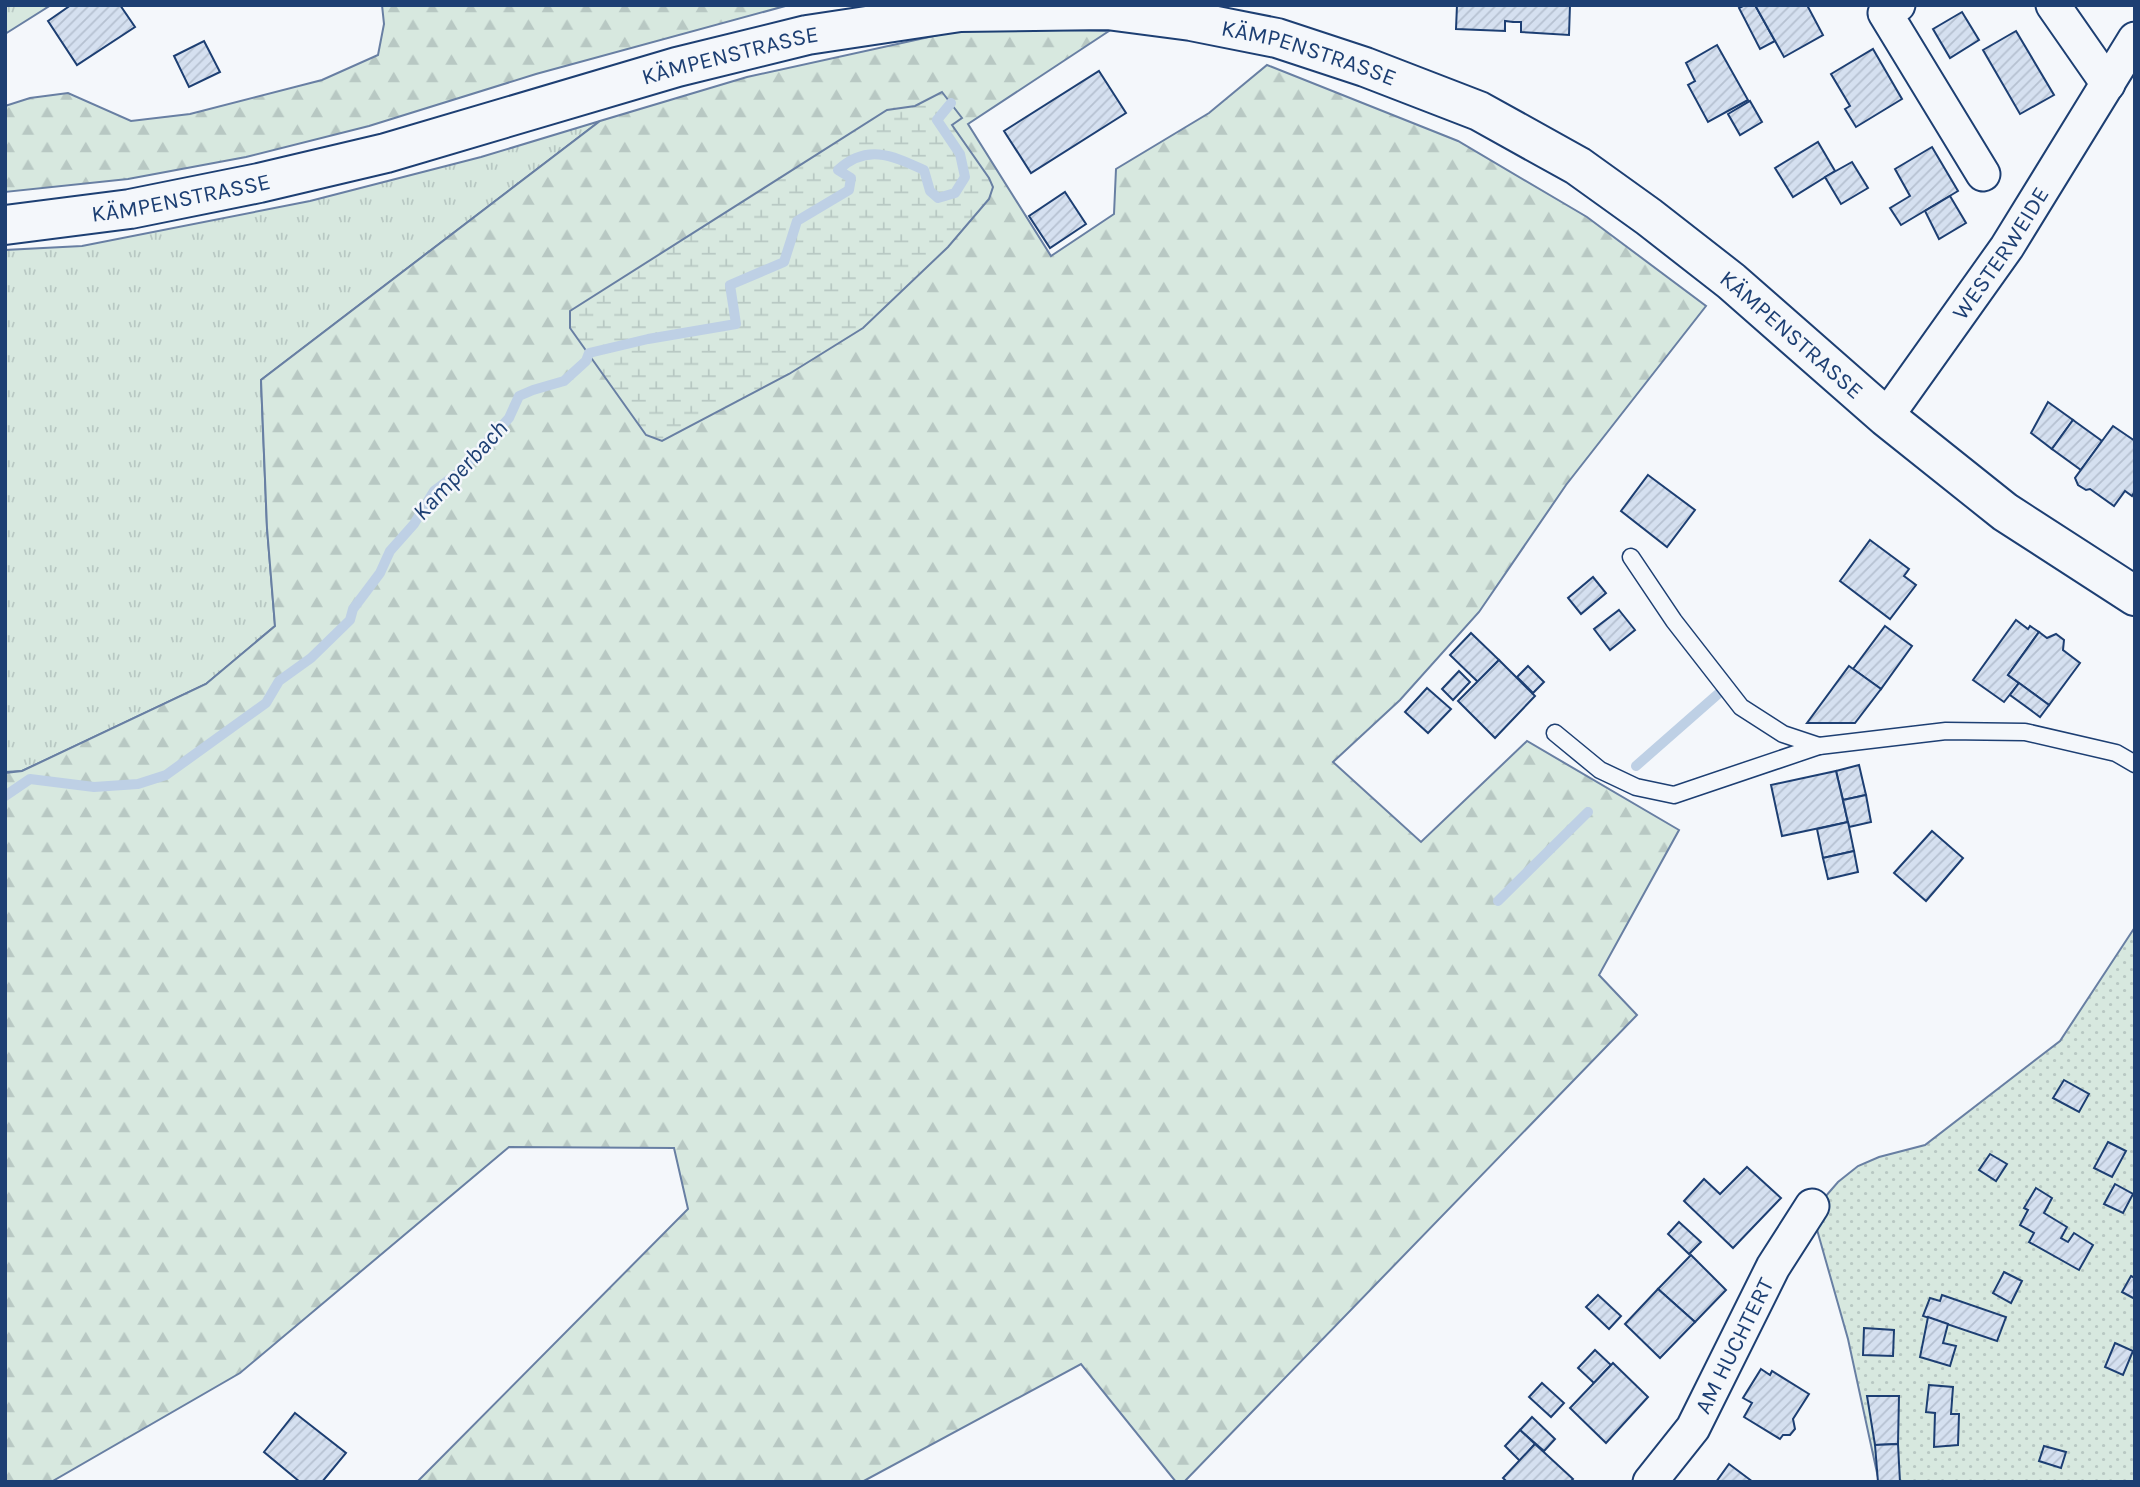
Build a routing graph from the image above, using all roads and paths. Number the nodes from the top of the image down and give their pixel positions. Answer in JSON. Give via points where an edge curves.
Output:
{"nodes":[{"id":1,"x":1898,"y":5,"type":"edge"},
{"id":2,"x":2053,"y":5,"type":"edge"},
{"id":3,"x":2132,"y":50,"type":"edge"},
{"id":4,"x":2108,"y":85,"type":"junction"},
{"id":5,"x":1983,"y":174,"type":"dead end"},
{"id":6,"x":5,"y":225,"type":"edge"},
{"id":7,"x":1886,"y":417,"type":"junction"},
{"id":8,"x":1631,"y":557,"type":"dead end"},
{"id":9,"x":2135,"y":596,"type":"edge"},
{"id":10,"x":1555,"y":733,"type":"dead end"},
{"id":11,"x":1819,"y":746,"type":"junction"},
{"id":12,"x":2135,"y":764,"type":"edge"},
{"id":13,"x":1812,"y":1206,"type":"dead end"},
{"id":14,"x":1650,"y":1482,"type":"edge"}],
"edges":[{"from":1,"to":5,"type":"street","via":[[1885,13]]},
{"from":2,"to":4,"type":"street"},
{"from":3,"to":4,"type":"street","name":"WESTERWEIDE"},
{"from":4,"to":7,"type":"street","name":"WESTERWEIDE","via":[[2007,247]]},
{"from":6,"to":7,"type":"street","name":"KÄMPENSTRASSE","via":[[131,209],[386,153],[807,35],[960,12],[1107,10],[1278,38],[1479,111],[1578,166],[1649,217],[1731,281]]},
{"from":7,"to":9,"type":"street","name":"KÄMPENSTRASSE","via":[[2005,512]]},
{"from":8,"to":11,"type":"lane","via":[[1741,706],[1783,734]]},
{"from":10,"to":11,"type":"lane","via":[[1600,771],[1636,787],[1674,795]]},
{"from":11,"to":12,"type":"lane","via":[[1946,731],[2025,732],[2116,753]]},
{"from":13,"to":14,"type":"street","name":"AM HUCHTERT","via":[[1773,1267],[1693,1428]]}]}
